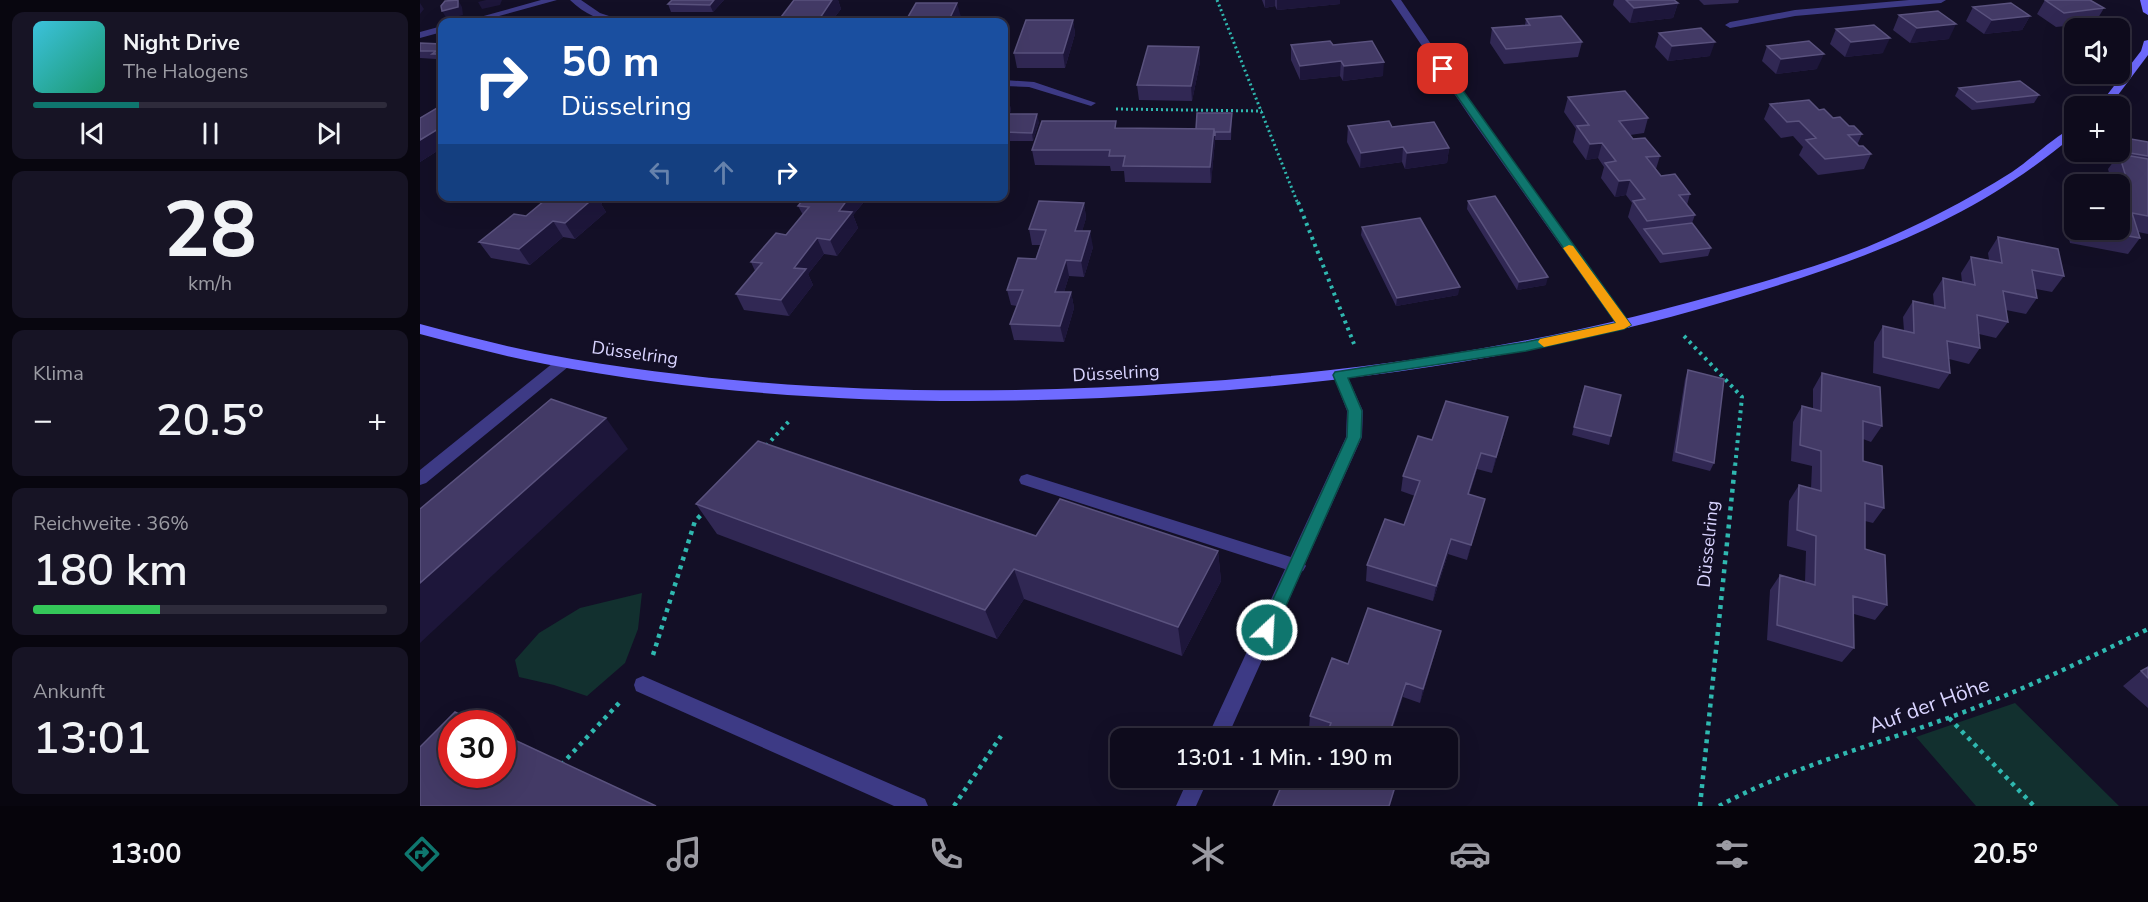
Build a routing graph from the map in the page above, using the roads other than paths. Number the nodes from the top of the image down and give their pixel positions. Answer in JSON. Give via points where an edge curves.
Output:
{"nodes":[{"id":1,"x":552,"y":0,"type":"edge"},
{"id":2,"x":575,"y":0,"type":"edge"},
{"id":3,"x":1396,"y":0,"type":"edge"},
{"id":4,"x":1941,"y":0,"type":"edge"},
{"id":5,"x":2145,"y":0,"type":"edge"},
{"id":6,"x":2148,"y":12,"type":"edge"},
{"id":7,"x":482,"y":18,"type":"edge"},
{"id":8,"x":608,"y":18,"type":"edge"},
{"id":9,"x":1730,"y":25,"type":"dead end"},
{"id":10,"x":438,"y":30,"type":"edge"},
{"id":11,"x":420,"y":35,"type":"edge"},
{"id":12,"x":2148,"y":43,"type":"edge"},
{"id":13,"x":1008,"y":83,"type":"edge"},
{"id":14,"x":2112,"y":96,"type":"edge"},
{"id":15,"x":1091,"y":103,"type":"road end"},
{"id":16,"x":2064,"y":138,"type":"edge"},
{"id":17,"x":1624,"y":325,"type":"junction"},
{"id":18,"x":420,"y":329,"type":"edge"},
{"id":19,"x":563,"y":363,"type":"junction"},
{"id":20,"x":1340,"y":375,"type":"junction"},
{"id":21,"x":420,"y":479,"type":"edge"},
{"id":22,"x":1027,"y":480,"type":"dead end"},
{"id":23,"x":1297,"y":566,"type":"junction"},
{"id":24,"x":643,"y":685,"type":"road end"},
{"id":25,"x":1222,"y":728,"type":"edge"},
{"id":26,"x":1194,"y":788,"type":"edge"},
{"id":27,"x":918,"y":806,"type":"edge"},
{"id":28,"x":1186,"y":806,"type":"edge"}],
"edges":[{"from":1,"to":7,"type":"street"},
{"from":2,"to":8,"type":"street"},
{"from":3,"to":17,"type":"street"},
{"from":4,"to":9,"type":"street","via":[[1795,14]]},
{"from":5,"to":6,"type":"street"},
{"from":10,"to":11,"type":"street"},
{"from":12,"to":14,"type":"street"},
{"from":13,"to":15,"type":"street","via":[[1030,84]]},
{"from":16,"to":17,"type":"street","name":"Düsselring","via":[[1988,191],[1919,228],[1838,263]]},
{"from":17,"to":20,"type":"street","name":"Düsselring","via":[[1526,346]]},
{"from":18,"to":19,"type":"street","name":"Düsselring"},
{"from":19,"to":20,"type":"street","name":"Düsselring","via":[[722,384],[954,397],[1125,393]]},
{"from":19,"to":21,"type":"street"},
{"from":20,"to":23,"type":"street","via":[[1355,411],[1354,437]]},
{"from":22,"to":23,"type":"street"},
{"from":23,"to":25,"type":"street"},
{"from":24,"to":27,"type":"street"},
{"from":26,"to":28,"type":"street"}]}
